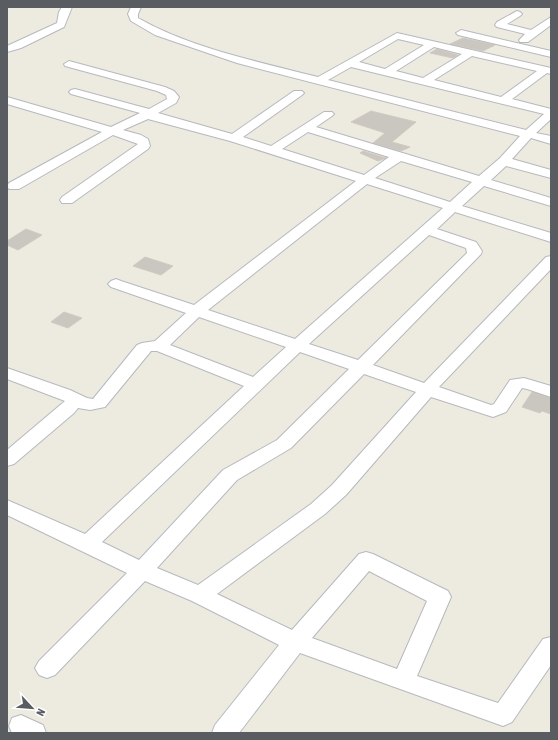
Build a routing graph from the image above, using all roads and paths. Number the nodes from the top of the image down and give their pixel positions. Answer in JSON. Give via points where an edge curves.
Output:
{"nodes":[{"id":1,"x":67,"y":7,"type":"edge"},
{"id":2,"x":136,"y":7,"type":"edge"},
{"id":3,"x":517,"y":14,"type":"dead end"},
{"id":4,"x":551,"y":20,"type":"edge"},
{"id":5,"x":461,"y":33,"type":"dead end"},
{"id":6,"x":532,"y":33,"type":"junction"},
{"id":7,"x":433,"y":44,"type":"junction"},
{"id":8,"x":515,"y":46,"type":"junction"},
{"id":9,"x":7,"y":48,"type":"edge"},
{"id":10,"x":470,"y":53,"type":"junction"},
{"id":11,"x":551,"y":54,"type":"edge"},
{"id":12,"x":349,"y":62,"type":"junction"},
{"id":13,"x":69,"y":64,"type":"dead end"},
{"id":14,"x":548,"y":71,"type":"edge"},
{"id":15,"x":387,"y":72,"type":"junction"},
{"id":16,"x":318,"y":81,"type":"junction"},
{"id":17,"x":425,"y":81,"type":"junction"},
{"id":18,"x":75,"y":92,"type":"dead end"},
{"id":19,"x":298,"y":93,"type":"dead end"},
{"id":20,"x":7,"y":100,"type":"edge"},
{"id":21,"x":504,"y":100,"type":"junction"},
{"id":22,"x":551,"y":112,"type":"edge"},
{"id":23,"x":148,"y":114,"type":"junction"},
{"id":24,"x":328,"y":114,"type":"dead end"},
{"id":25,"x":306,"y":128,"type":"junction"},
{"id":26,"x":112,"y":131,"type":"junction"},
{"id":27,"x":528,"y":134,"type":"junction"},
{"id":28,"x":234,"y":138,"type":"junction"},
{"id":29,"x":551,"y":140,"type":"edge"},
{"id":30,"x":273,"y":150,"type":"junction"},
{"id":31,"x":398,"y":156,"type":"junction"},
{"id":32,"x":504,"y":161,"type":"junction"},
{"id":33,"x":551,"y":174,"type":"edge"},
{"id":34,"x":366,"y":179,"type":"junction"},
{"id":35,"x":482,"y":181,"type":"junction"},
{"id":36,"x":14,"y":186,"type":"dead end"},
{"id":37,"x":67,"y":200,"type":"dead end"},
{"id":38,"x":551,"y":202,"type":"edge"},
{"id":39,"x":452,"y":207,"type":"junction"},
{"id":40,"x":427,"y":230,"type":"junction"},
{"id":41,"x":551,"y":238,"type":"edge"},
{"id":42,"x":551,"y":260,"type":"edge"},
{"id":43,"x":116,"y":284,"type":"dead end"},
{"id":44,"x":197,"y":311,"type":"junction"},
{"id":45,"x":298,"y":345,"type":"junction"},
{"id":46,"x":159,"y":346,"type":"junction"},
{"id":47,"x":360,"y":367,"type":"junction"},
{"id":48,"x":7,"y":373,"type":"edge"},
{"id":49,"x":257,"y":385,"type":"junction"},
{"id":50,"x":427,"y":390,"type":"junction"},
{"id":51,"x":551,"y":392,"type":"edge"},
{"id":52,"x":74,"y":400,"type":"junction"},
{"id":53,"x":7,"y":460,"type":"edge"},
{"id":54,"x":7,"y":507,"type":"edge"},
{"id":55,"x":87,"y":544,"type":"junction"},
{"id":56,"x":142,"y":571,"type":"junction"},
{"id":57,"x":200,"y":595,"type":"junction"},
{"id":58,"x":295,"y":642,"type":"junction"},
{"id":59,"x":551,"y":646,"type":"edge"},
{"id":60,"x":48,"y":668,"type":"dead end"},
{"id":61,"x":403,"y":681,"type":"junction"},
{"id":62,"x":224,"y":733,"type":"edge"}],
"edges":[{"from":1,"to":9,"type":"street","via":[[60,25],[17,46]]},
{"from":2,"to":16,"type":"street","via":[[134,19],[158,33],[241,61]]},
{"from":3,"to":6,"type":"street","via":[[500,25]]},
{"from":4,"to":6,"type":"street"},
{"from":5,"to":8,"type":"street"},
{"from":6,"to":8,"type":"street"},
{"from":7,"to":10,"type":"street"},
{"from":7,"to":12,"type":"street","via":[[396,36]]},
{"from":7,"to":15,"type":"street"},
{"from":8,"to":11,"type":"street"},
{"from":10,"to":14,"type":"street"},
{"from":10,"to":17,"type":"street"},
{"from":12,"to":15,"type":"street"},
{"from":12,"to":16,"type":"street"},
{"from":13,"to":23,"type":"street","via":[[170,93],[172,101]]},
{"from":14,"to":21,"type":"street"},
{"from":15,"to":17,"type":"street"},
{"from":16,"to":27,"type":"street"},
{"from":17,"to":21,"type":"street"},
{"from":18,"to":23,"type":"street"},
{"from":19,"to":28,"type":"street"},
{"from":20,"to":26,"type":"street"},
{"from":21,"to":22,"type":"street"},
{"from":22,"to":27,"type":"street"},
{"from":23,"to":26,"type":"street"},
{"from":23,"to":28,"type":"street"},
{"from":24,"to":25,"type":"street"},
{"from":25,"to":30,"type":"street"},
{"from":25,"to":31,"type":"street"},
{"from":26,"to":36,"type":"street"},
{"from":26,"to":37,"type":"street","via":[[141,140],[144,146]]},
{"from":27,"to":29,"type":"street"},
{"from":27,"to":32,"type":"street"},
{"from":28,"to":30,"type":"street"},
{"from":30,"to":34,"type":"street"},
{"from":31,"to":34,"type":"street"},
{"from":31,"to":35,"type":"street"},
{"from":32,"to":33,"type":"street"},
{"from":32,"to":35,"type":"street"},
{"from":34,"to":39,"type":"street"},
{"from":34,"to":44,"type":"street"},
{"from":35,"to":38,"type":"street"},
{"from":35,"to":39,"type":"street"},
{"from":39,"to":40,"type":"street"},
{"from":39,"to":41,"type":"street"},
{"from":40,"to":45,"type":"street"},
{"from":40,"to":47,"type":"street","via":[[472,245],[474,254]]},
{"from":42,"to":50,"type":"street"},
{"from":43,"to":44,"type":"street"},
{"from":44,"to":45,"type":"street"},
{"from":44,"to":46,"type":"street"},
{"from":45,"to":47,"type":"street"},
{"from":45,"to":49,"type":"street"},
{"from":46,"to":49,"type":"street"},
{"from":46,"to":52,"type":"street","via":[[143,348],[99,404],[92,405]]},
{"from":47,"to":50,"type":"street"},
{"from":47,"to":56,"type":"street","via":[[284,444],[230,475]]},
{"from":48,"to":52,"type":"street","via":[[70,396]]},
{"from":49,"to":55,"type":"street"},
{"from":50,"to":51,"type":"street","via":[[493,411],[500,408],[519,383],[530,384]]},
{"from":50,"to":57,"type":"street","via":[[329,500]]},
{"from":52,"to":53,"type":"street","via":[[68,409]]},
{"from":54,"to":55,"type":"street"},
{"from":55,"to":56,"type":"street"},
{"from":56,"to":57,"type":"street"},
{"from":56,"to":60,"type":"street"},
{"from":57,"to":58,"type":"street"},
{"from":58,"to":61,"type":"street"},
{"from":58,"to":61,"type":"street","via":[[366,560],[440,597]]},
{"from":58,"to":62,"type":"street"},
{"from":59,"to":61,"type":"street","via":[[503,715]]}]}
